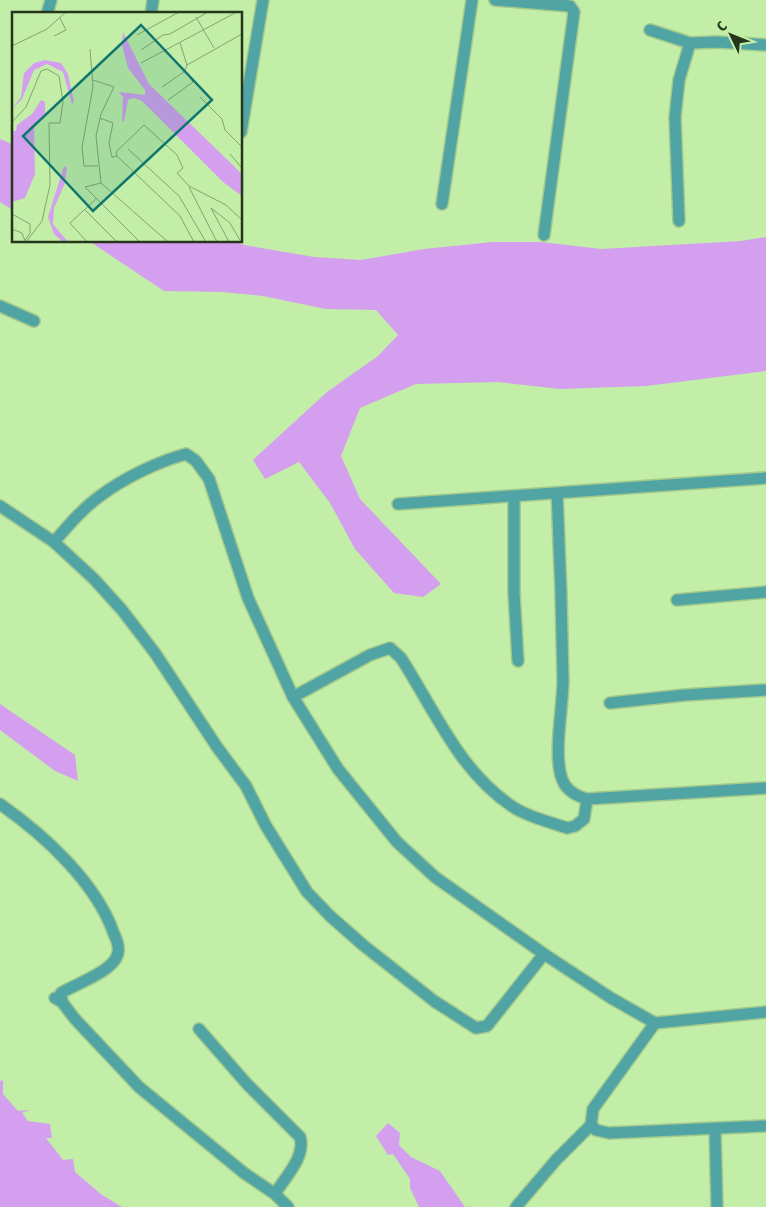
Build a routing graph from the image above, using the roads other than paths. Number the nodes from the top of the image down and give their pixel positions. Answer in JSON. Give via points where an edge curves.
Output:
{"nodes":[{"id":1,"x":263,"y":0,"type":"edge"},
{"id":2,"x":472,"y":0,"type":"edge"},
{"id":3,"x":495,"y":0,"type":"edge"},
{"id":4,"x":650,"y":30,"type":"dead end"},
{"id":5,"x":690,"y":43,"type":"junction"},
{"id":6,"x":766,"y":44,"type":"edge"},
{"id":7,"x":242,"y":126,"type":"edge"},
{"id":8,"x":442,"y":204,"type":"dead end"},
{"id":9,"x":679,"y":221,"type":"dead end"},
{"id":10,"x":544,"y":235,"type":"dead end"},
{"id":11,"x":0,"y":306,"type":"edge"},
{"id":12,"x":34,"y":321,"type":"dead end"},
{"id":13,"x":766,"y":478,"type":"edge"},
{"id":14,"x":556,"y":494,"type":"junction"},
{"id":15,"x":514,"y":496,"type":"junction"},
{"id":16,"x":398,"y":504,"type":"dead end"},
{"id":17,"x":0,"y":506,"type":"edge"},
{"id":18,"x":54,"y":542,"type":"junction"},
{"id":19,"x":766,"y":592,"type":"edge"},
{"id":20,"x":677,"y":600,"type":"dead end"},
{"id":21,"x":518,"y":662,"type":"dead end"},
{"id":22,"x":766,"y":690,"type":"edge"},
{"id":23,"x":293,"y":697,"type":"junction"},
{"id":24,"x":610,"y":703,"type":"dead end"},
{"id":25,"x":766,"y":788,"type":"edge"},
{"id":26,"x":587,"y":799,"type":"junction"},
{"id":27,"x":0,"y":804,"type":"edge"},
{"id":28,"x":544,"y":954,"type":"junction"},
{"id":29,"x":766,"y":1012,"type":"edge"},
{"id":30,"x":655,"y":1023,"type":"junction"},
{"id":31,"x":199,"y":1029,"type":"dead end"},
{"id":32,"x":591,"y":1124,"type":"junction"},
{"id":33,"x":766,"y":1126,"type":"edge"},
{"id":34,"x":715,"y":1130,"type":"junction"},
{"id":35,"x":275,"y":1194,"type":"junction"},
{"id":36,"x":288,"y":1207,"type":"edge"},
{"id":37,"x":516,"y":1207,"type":"edge"},
{"id":38,"x":717,"y":1207,"type":"edge"}],
"edges":[{"from":1,"to":7,"type":"street"},
{"from":2,"to":8,"type":"street"},
{"from":3,"to":10,"type":"street","via":[[558,4],[570,6],[574,12]]},
{"from":4,"to":5,"type":"street"},
{"from":5,"to":6,"type":"street"},
{"from":5,"to":9,"type":"street","via":[[679,80],[675,117]]},
{"from":11,"to":12,"type":"street"},
{"from":13,"to":14,"type":"street"},
{"from":14,"to":15,"type":"street"},
{"from":14,"to":26,"type":"street","via":[[563,681],[559,753],[562,778],[568,788]]},
{"from":15,"to":16,"type":"street"},
{"from":15,"to":21,"type":"street"},
{"from":17,"to":18,"type":"street"},
{"from":18,"to":23,"type":"street","via":[[100,495],[171,458],[186,454],[209,479],[248,598]]},
{"from":18,"to":28,"type":"street","via":[[94,579],[155,653],[246,786],[266,826],[307,892],[363,945],[434,1001],[476,1028],[487,1026]]},
{"from":19,"to":20,"type":"street"},
{"from":22,"to":24,"type":"street"},
{"from":23,"to":26,"type":"street","via":[[370,655],[390,648],[402,658],[458,753],[478,779],[514,808],[567,828],[584,819]]},
{"from":23,"to":28,"type":"street","via":[[338,769],[396,842],[435,877]]},
{"from":25,"to":26,"type":"street"},
{"from":27,"to":35,"type":"street","via":[[53,848],[76,872],[102,909],[117,942],[119,952],[116,958],[61,994],[59,1000],[140,1087],[244,1173]]},
{"from":28,"to":30,"type":"street"},
{"from":29,"to":30,"type":"street"},
{"from":30,"to":32,"type":"street","via":[[593,1109]]},
{"from":31,"to":35,"type":"street","via":[[247,1084],[300,1136],[303,1146],[297,1160]]},
{"from":32,"to":34,"type":"street","via":[[596,1130],[609,1134]]},
{"from":32,"to":37,"type":"street"},
{"from":33,"to":34,"type":"street"},
{"from":34,"to":38,"type":"street"},
{"from":35,"to":36,"type":"street"}]}
